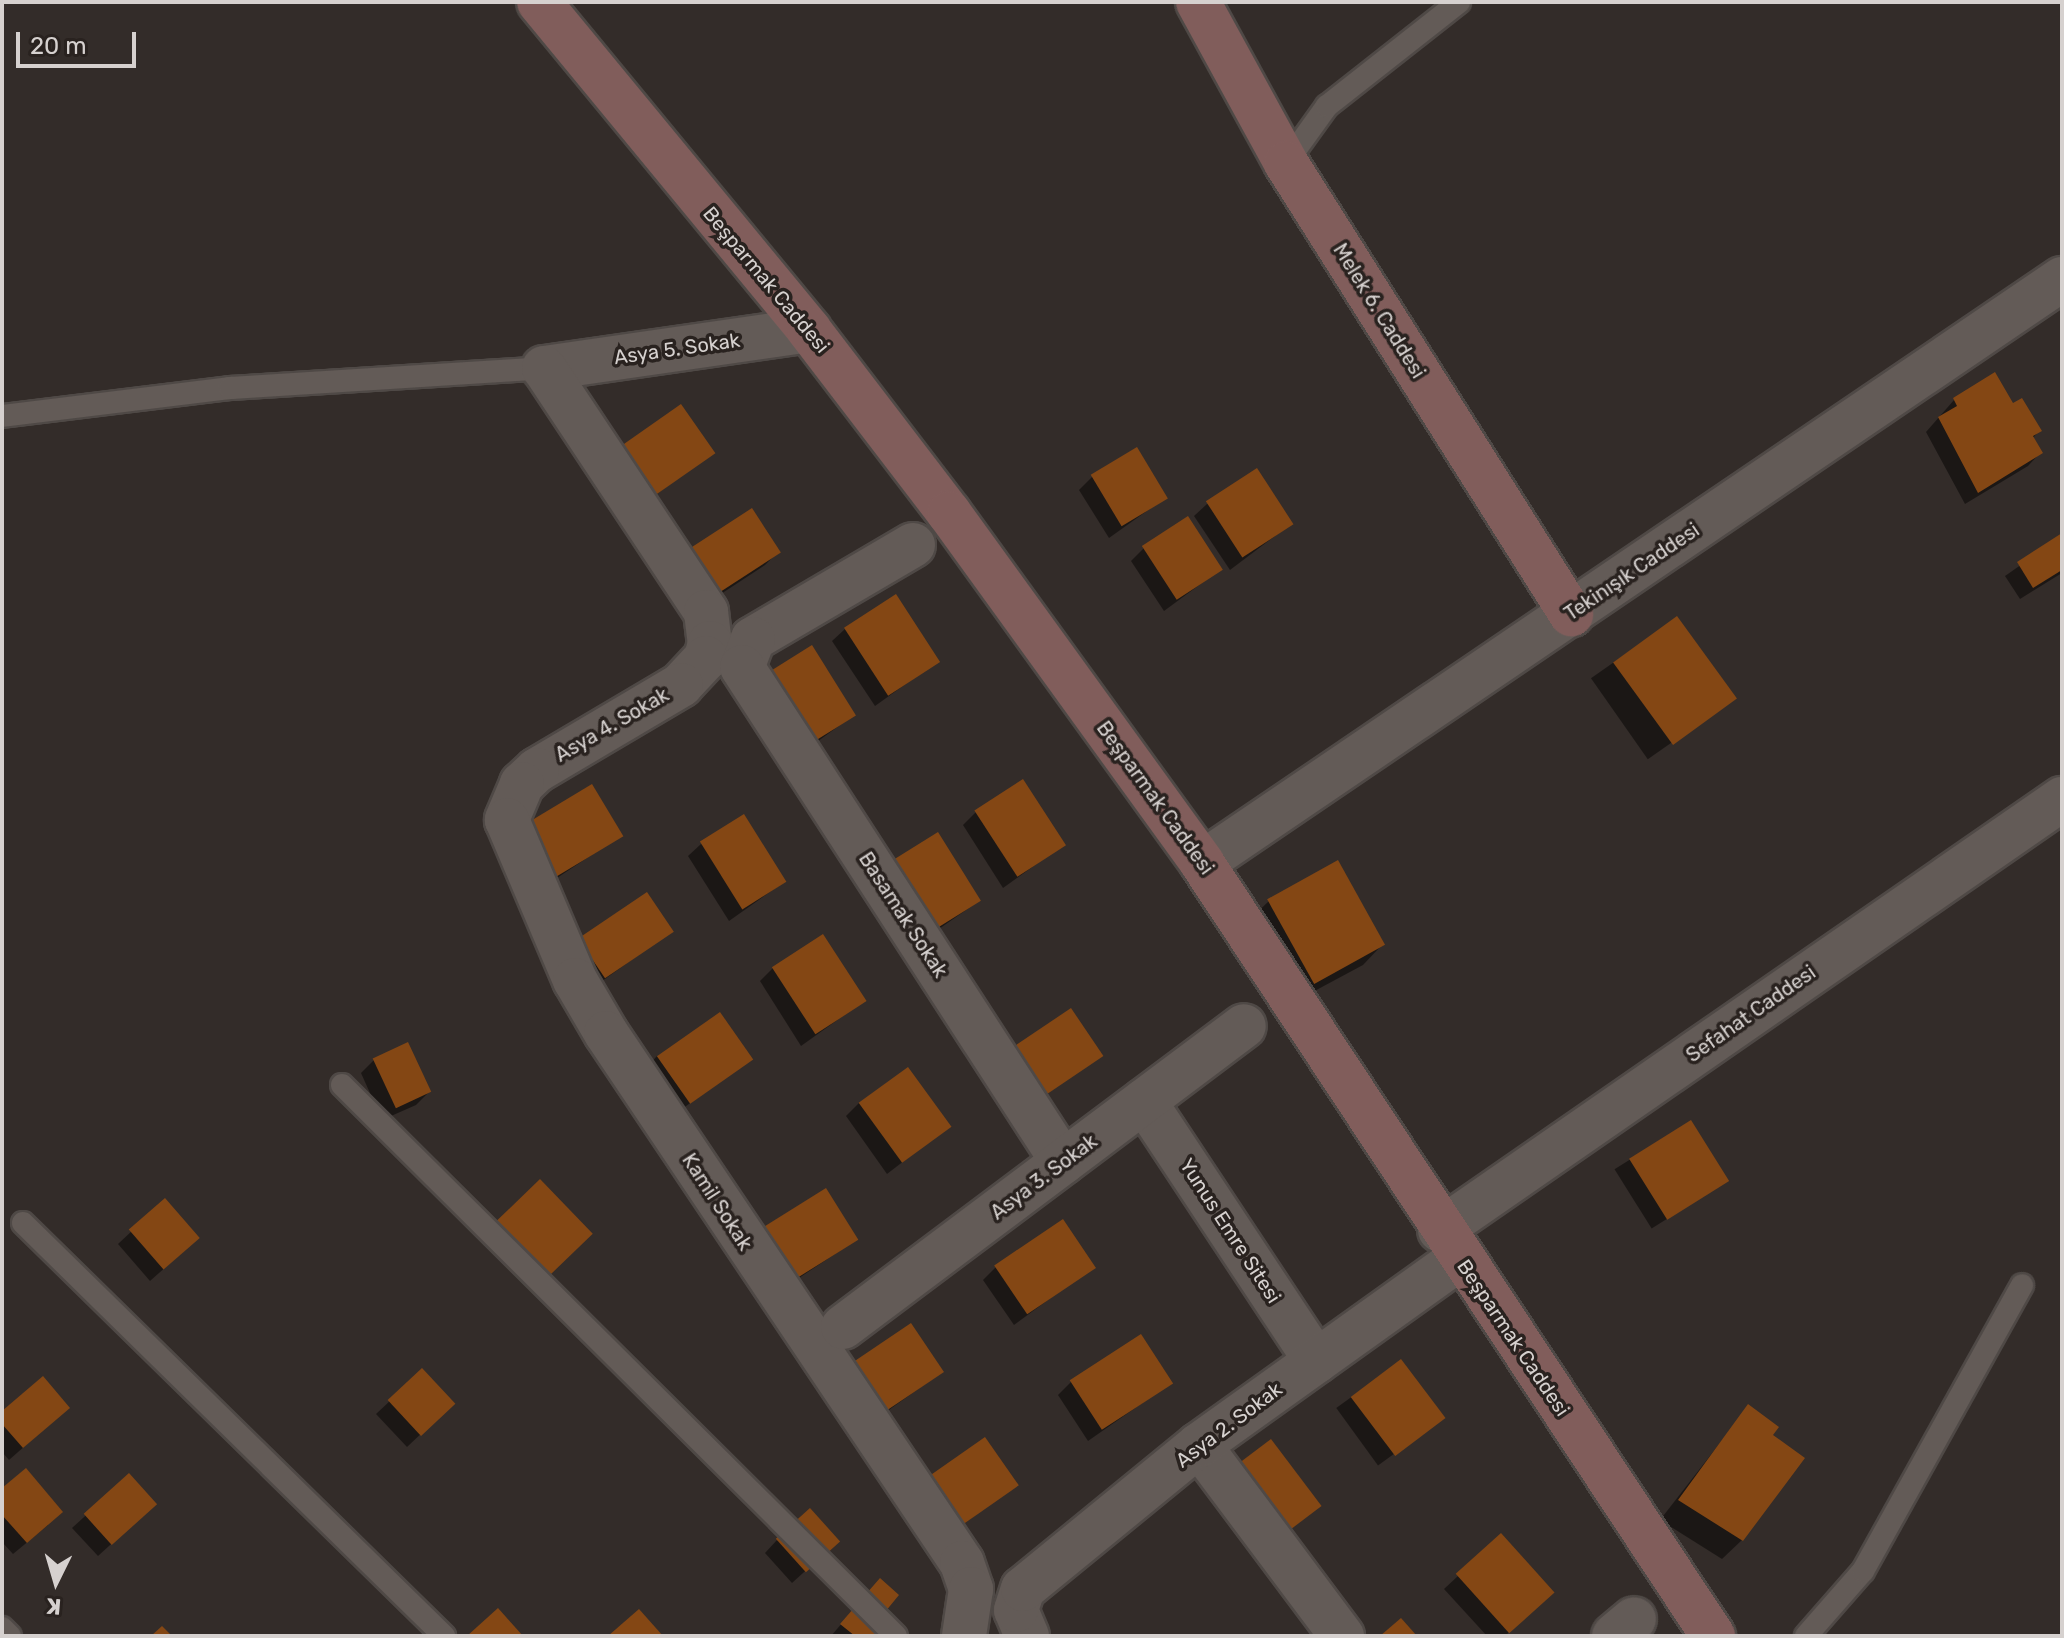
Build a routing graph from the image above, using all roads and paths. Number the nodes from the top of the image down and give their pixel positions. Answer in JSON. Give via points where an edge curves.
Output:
{"nodes":[{"id":1,"x":539,"y":2,"type":"edge"},
{"id":2,"x":1198,"y":2,"type":"edge"},
{"id":3,"x":1459,"y":2,"type":"edge"},
{"id":4,"x":1286,"y":163,"type":"junction"},
{"id":5,"x":2062,"y":279,"type":"edge"},
{"id":6,"x":809,"y":330,"type":"junction"},
{"id":7,"x":544,"y":368,"type":"junction"},
{"id":8,"x":2,"y":416,"type":"edge"},
{"id":9,"x":913,"y":545,"type":"dead end"},
{"id":10,"x":1571,"y":614,"type":"junction"},
{"id":11,"x":2062,"y":799,"type":"edge"},
{"id":12,"x":507,"y":820,"type":"joint"},
{"id":13,"x":1202,"y":863,"type":"junction"},
{"id":14,"x":1244,"y":1026,"type":"dead end"},
{"id":15,"x":342,"y":1085,"type":"dead end"},
{"id":16,"x":1144,"y":1101,"type":"junction"},
{"id":17,"x":1063,"y":1162,"type":"junction"},
{"id":18,"x":23,"y":1223,"type":"dead end"},
{"id":19,"x":1450,"y":1244,"type":"junction"},
{"id":20,"x":2022,"y":1285,"type":"dead end"},
{"id":21,"x":843,"y":1327,"type":"dead end"},
{"id":22,"x":1316,"y":1361,"type":"junction"},
{"id":23,"x":1199,"y":1445,"type":"junction"},
{"id":24,"x":1022,"y":1623,"type":"edge"},
{"id":25,"x":2,"y":1628,"type":"edge"},
{"id":26,"x":10,"y":1636,"type":"edge"},
{"id":27,"x":444,"y":1636,"type":"edge"},
{"id":28,"x":896,"y":1636,"type":"edge"},
{"id":29,"x":964,"y":1636,"type":"edge"},
{"id":30,"x":1342,"y":1636,"type":"edge"},
{"id":31,"x":1713,"y":1636,"type":"edge"},
{"id":32,"x":1806,"y":1636,"type":"edge"}],
"edges":[{"from":1,"to":6,"type":"street","name":"Beşparmak Caddesi"},
{"from":2,"to":4,"type":"street","name":"Melek 6. Caddesi"},
{"from":3,"to":4,"type":"lane","via":[[1327,106]]},
{"from":4,"to":10,"type":"street","name":"Melek 6. Caddesi"},
{"from":5,"to":10,"type":"street","name":"Tekinışık Caddesi"},
{"from":6,"to":7,"type":"street","name":"Asya 5. Sokak"},
{"from":6,"to":13,"type":"street","name":"Beşparmak Caddesi","via":[[949,513]]},
{"from":7,"to":8,"type":"lane","via":[[230,388]]},
{"from":7,"to":12,"type":"street","name":"Asya 4. Sokak","via":[[711,627],[706,658],[688,679],[537,770],[522,784]]},
{"from":9,"to":17,"type":"street","name":"Basamak Sokak","via":[[753,639],[742,667]]},
{"from":10,"to":13,"type":"street","name":"Tekinışık Caddesi"},
{"from":11,"to":19,"type":"street","name":"Sefahat Caddesi"},
{"from":12,"to":29,"type":"street","name":"Kamil Sokak","via":[[575,980],[606,1033],[962,1563],[971,1589]]},
{"from":13,"to":19,"type":"street","name":"Beşparmak Caddesi"},
{"from":14,"to":16,"type":"street","name":"Asya 3. Sokak"},
{"from":15,"to":28,"type":"lane"},
{"from":16,"to":17,"type":"street","name":"Asya 3. Sokak"},
{"from":16,"to":22,"type":"street","name":"Yunus Emre Sitesi"},
{"from":17,"to":21,"type":"street","name":"Asya 3. Sokak"},
{"from":18,"to":27,"type":"lane"},
{"from":19,"to":22,"type":"street","name":"Asya 2. Sokak"},
{"from":19,"to":31,"type":"street","name":"Beşparmak Caddesi"},
{"from":20,"to":32,"type":"lane","via":[[1863,1571]]},
{"from":22,"to":23,"type":"street","name":"Asya 2. Sokak"},
{"from":23,"to":24,"type":"street","name":"Asya 2. Sokak","via":[[1023,1589]]},
{"from":23,"to":30,"type":"street"},
{"from":25,"to":26,"type":"lane"}]}
